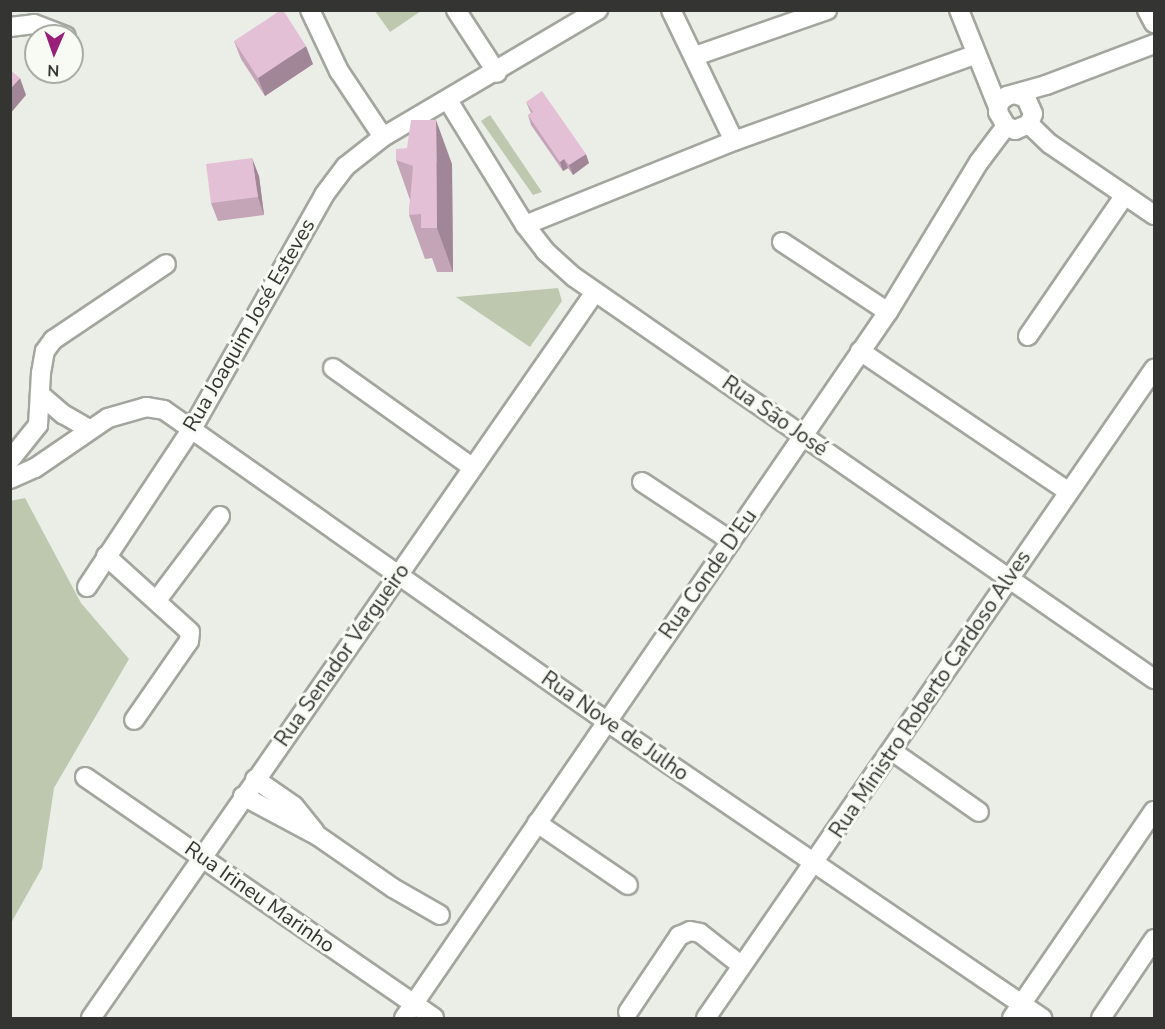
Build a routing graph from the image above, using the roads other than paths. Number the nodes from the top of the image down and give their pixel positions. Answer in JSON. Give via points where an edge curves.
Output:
{"nodes":[{"id":1,"x":310,"y":10,"type":"edge"},
{"id":2,"x":456,"y":10,"type":"edge"},
{"id":3,"x":598,"y":10,"type":"edge"},
{"id":4,"x":671,"y":10,"type":"edge"},
{"id":5,"x":827,"y":10,"type":"edge"},
{"id":6,"x":959,"y":10,"type":"edge"},
{"id":7,"x":1147,"y":10,"type":"edge"},
{"id":8,"x":1155,"y":23,"type":"edge"},
{"id":9,"x":1155,"y":44,"type":"edge"},
{"id":10,"x":974,"y":55,"type":"junction"},
{"id":11,"x":695,"y":56,"type":"junction"},
{"id":12,"x":497,"y":73,"type":"junction"},
{"id":13,"x":989,"y":80,"type":"junction"},
{"id":14,"x":1046,"y":85,"type":"junction"},
{"id":15,"x":1013,"y":94,"type":"junction"},
{"id":16,"x":449,"y":102,"type":"junction"},
{"id":17,"x":998,"y":106,"type":"junction"},
{"id":18,"x":1030,"y":116,"type":"junction"},
{"id":19,"x":1006,"y":126,"type":"junction"},
{"id":20,"x":383,"y":137,"type":"junction"},
{"id":21,"x":734,"y":141,"type":"junction"},
{"id":22,"x":1125,"y":195,"type":"junction"},
{"id":23,"x":1155,"y":215,"type":"edge"},
{"id":24,"x":525,"y":225,"type":"junction"},
{"id":25,"x":782,"y":243,"type":"dead end"},
{"id":26,"x":166,"y":264,"type":"dead end"},
{"id":27,"x":595,"y":292,"type":"junction"},
{"id":28,"x":888,"y":312,"type":"junction"},
{"id":29,"x":1028,"y":336,"type":"dead end"},
{"id":30,"x":860,"y":351,"type":"junction"},
{"id":31,"x":333,"y":368,"type":"dead end"},
{"id":32,"x":1155,"y":369,"type":"edge"},
{"id":33,"x":42,"y":396,"type":"junction"},
{"id":34,"x":193,"y":427,"type":"junction"},
{"id":35,"x":89,"y":429,"type":"junction"},
{"id":36,"x":804,"y":436,"type":"junction"},
{"id":37,"x":10,"y":460,"type":"edge"},
{"id":38,"x":472,"y":467,"type":"junction"},
{"id":39,"x":10,"y":479,"type":"edge"},
{"id":40,"x":642,"y":482,"type":"dead end"},
{"id":41,"x":1069,"y":492,"type":"junction"},
{"id":42,"x":220,"y":516,"type":"dead end"},
{"id":43,"x":731,"y":541,"type":"junction"},
{"id":44,"x":106,"y":556,"type":"junction"},
{"id":45,"x":399,"y":575,"type":"junction"},
{"id":46,"x":1008,"y":578,"type":"junction"},
{"id":47,"x":87,"y":587,"type":"dead end"},
{"id":48,"x":157,"y":600,"type":"junction"},
{"id":49,"x":1155,"y":679,"type":"edge"},
{"id":50,"x":134,"y":720,"type":"dead end"},
{"id":51,"x":606,"y":721,"type":"junction"},
{"id":52,"x":892,"y":751,"type":"junction"},
{"id":53,"x":85,"y":777,"type":"dead end"},
{"id":54,"x":255,"y":779,"type":"junction"},
{"id":55,"x":243,"y":796,"type":"junction"},
{"id":56,"x":979,"y":812,"type":"dead end"},
{"id":57,"x":1154,"y":812,"type":"edge"},
{"id":58,"x":537,"y":823,"type":"junction"},
{"id":59,"x":318,"y":836,"type":"junction"},
{"id":60,"x":201,"y":855,"type":"junction"},
{"id":61,"x":815,"y":862,"type":"junction"},
{"id":62,"x":628,"y":885,"type":"dead end"},
{"id":63,"x":440,"y":915,"type":"dead end"},
{"id":64,"x":1155,"y":939,"type":"edge"},
{"id":65,"x":742,"y":966,"type":"junction"},
{"id":66,"x":1017,"y":1011,"type":"edge"},
{"id":67,"x":409,"y":1012,"type":"edge"},
{"id":68,"x":628,"y":1012,"type":"dead end"},
{"id":69,"x":91,"y":1018,"type":"edge"},
{"id":70,"x":434,"y":1018,"type":"edge"},
{"id":71,"x":706,"y":1018,"type":"edge"},
{"id":72,"x":1042,"y":1018,"type":"edge"},
{"id":73,"x":1101,"y":1018,"type":"edge"}],
"edges":[{"from":1,"to":20,"type":"street","via":[[339,71]]},
{"from":2,"to":12,"type":"street"},
{"from":3,"to":12,"type":"street","name":"Rua Joaquim José Esteves"},
{"from":4,"to":11,"type":"street"},
{"from":5,"to":11,"type":"street"},
{"from":6,"to":10,"type":"street"},
{"from":7,"to":8,"type":"street"},
{"from":9,"to":14,"type":"street"},
{"from":10,"to":13,"type":"street"},
{"from":10,"to":21,"type":"street"},
{"from":11,"to":21,"type":"street"},
{"from":12,"to":16,"type":"street","name":"Rua Joaquim José Esteves"},
{"from":13,"to":15,"type":"street"},
{"from":13,"to":17,"type":"street"},
{"from":14,"to":15,"type":"street"},
{"from":14,"to":18,"type":"street"},
{"from":15,"to":17,"type":"street"},
{"from":15,"to":18,"type":"street","via":[[1026,98]]},
{"from":16,"to":20,"type":"street","name":"Rua Joaquim José Esteves"},
{"from":16,"to":24,"type":"street","name":"Rua São José"},
{"from":17,"to":19,"type":"street"},
{"from":18,"to":19,"type":"street","via":[[1015,130]]},
{"from":18,"to":22,"type":"street","via":[[1050,144]]},
{"from":19,"to":28,"type":"street","name":"Rua Conde D'Eu","via":[[979,162]]},
{"from":20,"to":34,"type":"street","name":"Rua Joaquim José Esteves","via":[[346,166],[324,195]]},
{"from":21,"to":24,"type":"street"},
{"from":22,"to":23,"type":"street"},
{"from":22,"to":29,"type":"street"},
{"from":24,"to":27,"type":"street","name":"Rua São José","via":[[559,264]]},
{"from":25,"to":28,"type":"street"},
{"from":26,"to":33,"type":"street","via":[[53,340],[45,351]]},
{"from":27,"to":36,"type":"street","name":"Rua São José"},
{"from":27,"to":38,"type":"street","name":"Rua Senador Vergueiro"},
{"from":28,"to":30,"type":"street","name":"Rua Conde D'Eu"},
{"from":30,"to":36,"type":"street","name":"Rua Conde D'Eu"},
{"from":30,"to":41,"type":"street"},
{"from":31,"to":38,"type":"street"},
{"from":32,"to":41,"type":"street","name":"Rua Ministro Roberto Cardoso Alves"},
{"from":33,"to":35,"type":"street"},
{"from":33,"to":37,"type":"street","via":[[33,435]]},
{"from":34,"to":35,"type":"street","name":"Rua Nove de Julho","via":[[154,407],[132,409]]},
{"from":34,"to":44,"type":"street","name":"Rua Joaquim José Esteves"},
{"from":34,"to":45,"type":"street","name":"Rua Nove de Julho"},
{"from":35,"to":39,"type":"street","name":"Rua Nove de Julho","via":[[35,468]]},
{"from":36,"to":43,"type":"street","name":"Rua Conde D'Eu"},
{"from":36,"to":46,"type":"street","name":"Rua São José"},
{"from":38,"to":45,"type":"street","name":"Rua Senador Vergueiro"},
{"from":40,"to":43,"type":"street"},
{"from":41,"to":46,"type":"street","name":"Rua Ministro Roberto Cardoso Alves"},
{"from":42,"to":48,"type":"street"},
{"from":43,"to":51,"type":"street","name":"Rua Conde D'Eu"},
{"from":44,"to":47,"type":"street","name":"Rua Joaquim José Esteves"},
{"from":44,"to":48,"type":"street"},
{"from":45,"to":51,"type":"street","name":"Rua Nove de Julho"},
{"from":45,"to":54,"type":"street","name":"Rua Senador Vergueiro"},
{"from":46,"to":49,"type":"street","name":"Rua São José"},
{"from":46,"to":52,"type":"street","name":"Rua Ministro Roberto Cardoso Alves"},
{"from":48,"to":50,"type":"street","via":[[188,626],[190,636]]},
{"from":51,"to":58,"type":"street","name":"Rua Conde D'Eu"},
{"from":51,"to":61,"type":"street","name":"Rua Nove de Julho"},
{"from":52,"to":56,"type":"street"},
{"from":52,"to":61,"type":"street","name":"Rua Ministro Roberto Cardoso Alves"},
{"from":53,"to":60,"type":"street","name":"Rua Irineu Marinho"},
{"from":54,"to":55,"type":"street","name":"Rua Senador Vergueiro"},
{"from":54,"to":59,"type":"street","via":[[294,806]]},
{"from":55,"to":59,"type":"street"},
{"from":55,"to":60,"type":"street","name":"Rua Senador Vergueiro"},
{"from":57,"to":66,"type":"street"},
{"from":58,"to":62,"type":"street"},
{"from":58,"to":67,"type":"street","name":"Rua Conde D'Eu"},
{"from":59,"to":63,"type":"street"},
{"from":60,"to":67,"type":"street","name":"Rua Irineu Marinho"},
{"from":60,"to":69,"type":"street","name":"Rua Senador Vergueiro"},
{"from":61,"to":65,"type":"street","name":"Rua Ministro Roberto Cardoso Alves"},
{"from":61,"to":66,"type":"street","name":"Rua Nove de Julho"},
{"from":64,"to":73,"type":"street"},
{"from":65,"to":68,"type":"street","via":[[700,933],[690,931],[679,936]]},
{"from":65,"to":71,"type":"street","name":"Rua Ministro Roberto Cardoso Alves"},
{"from":66,"to":72,"type":"street","name":"Rua Nove de Julho"},
{"from":67,"to":70,"type":"street","name":"Rua Irineu Marinho"}]}
